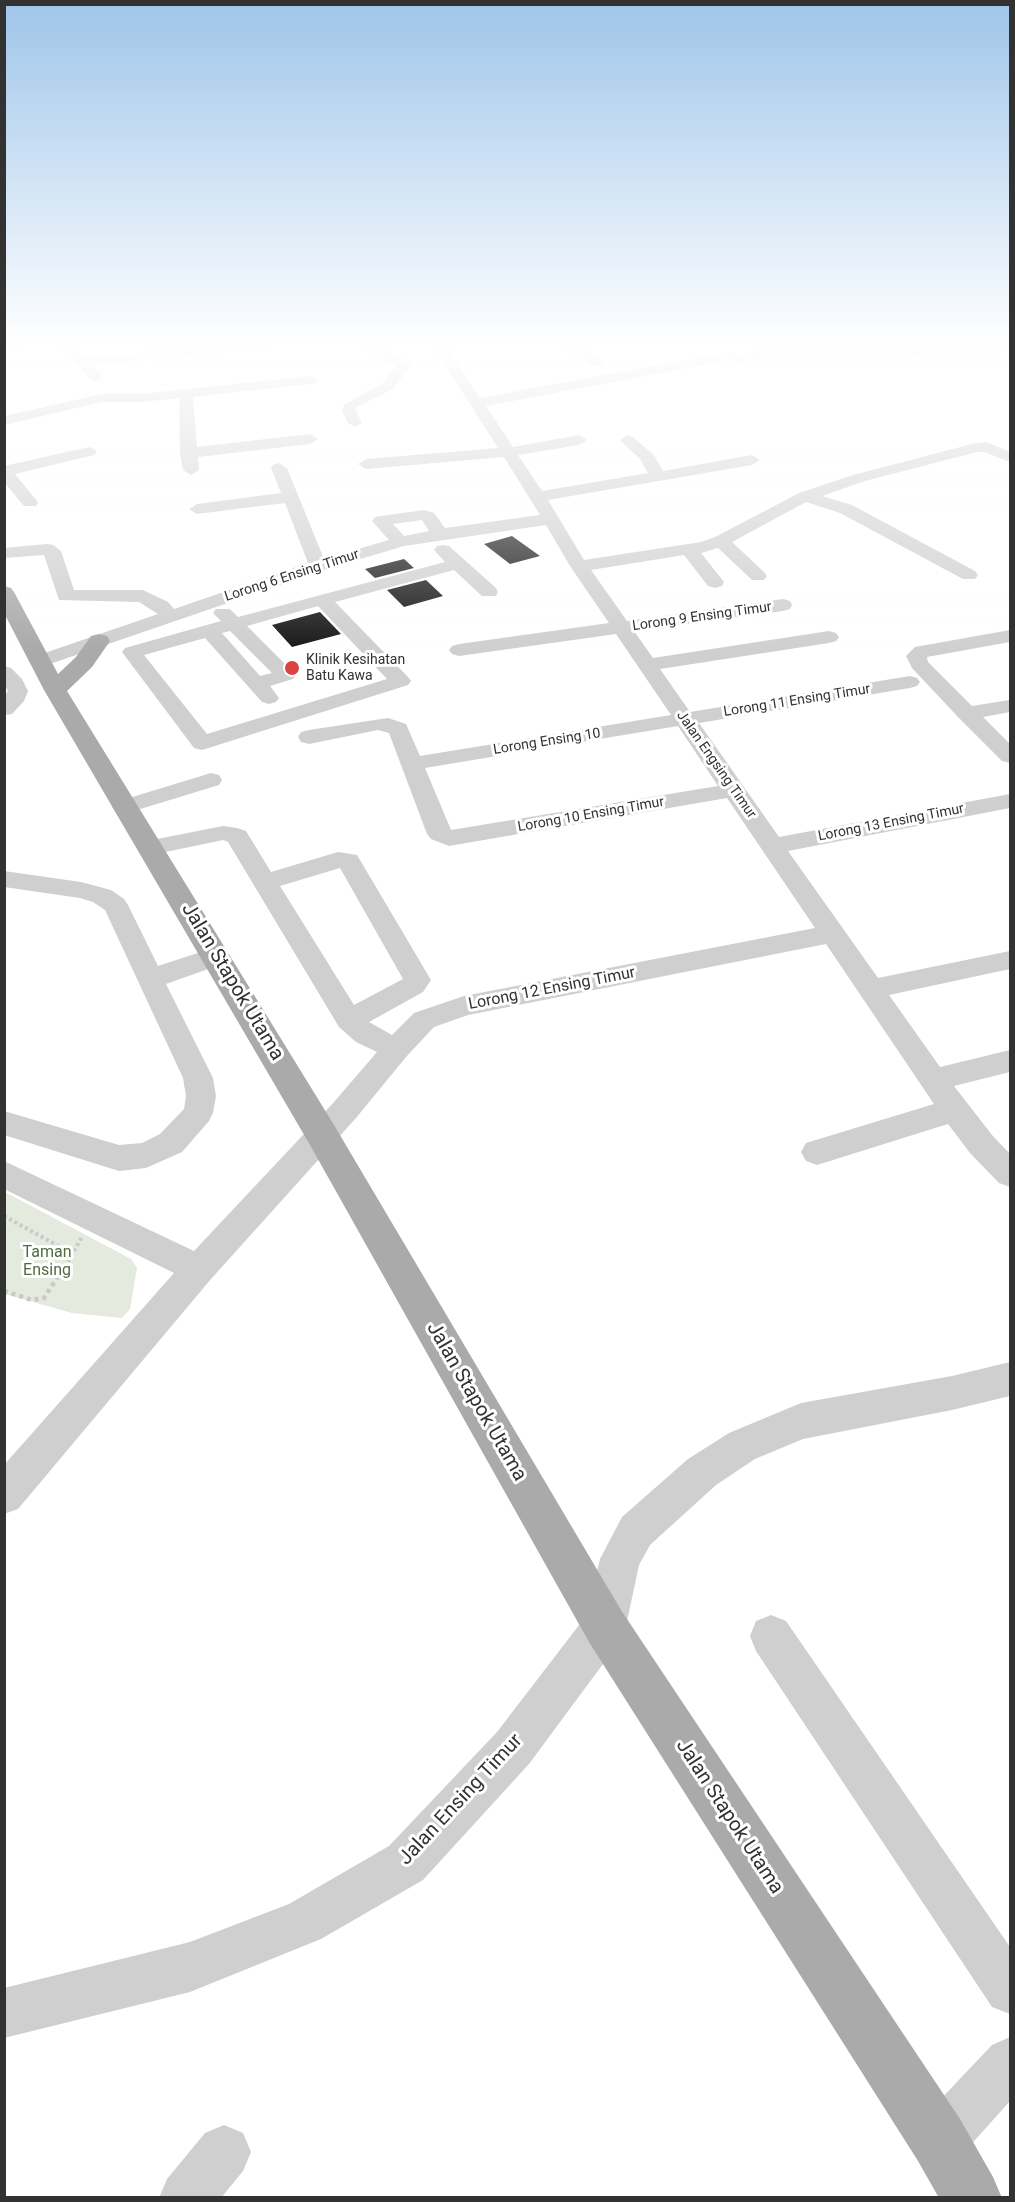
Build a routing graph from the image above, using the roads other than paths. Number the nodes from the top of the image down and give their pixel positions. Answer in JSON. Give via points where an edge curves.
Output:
{"nodes":[{"id":1,"x":188,"y":447,"type":"edge"},
{"id":2,"x":242,"y":447,"type":"edge"},
{"id":3,"x":505,"y":447,"type":"edge"},
{"id":4,"x":550,"y":447,"type":"edge"},
{"id":5,"x":636,"y":447,"type":"edge"},
{"id":6,"x":1005,"y":447,"type":"edge"},
{"id":7,"x":993,"y":450,"type":"junction"},
{"id":8,"x":89,"y":452,"type":"dead end"},
{"id":9,"x":188,"y":453,"type":"junction"},
{"id":10,"x":511,"y":456,"type":"junction"},
{"id":11,"x":1011,"y":457,"type":"edge"},
{"id":12,"x":366,"y":464,"type":"dead end"},
{"id":13,"x":538,"y":464,"type":"dead end"},
{"id":14,"x":279,"y":468,"type":"dead end"},
{"id":15,"x":191,"y":470,"type":"dead end"},
{"id":16,"x":5,"y":471,"type":"edge"},
{"id":17,"x":765,"y":471,"type":"dead end"},
{"id":18,"x":682,"y":472,"type":"junction"},
{"id":19,"x":659,"y":476,"type":"junction"},
{"id":20,"x":697,"y":484,"type":"dead end"},
{"id":21,"x":806,"y":496,"type":"junction"},
{"id":22,"x":291,"y":497,"type":"junction"},
{"id":23,"x":538,"y":497,"type":"junction"},
{"id":24,"x":30,"y":502,"type":"dead end"},
{"id":25,"x":197,"y":510,"type":"dead end"},
{"id":26,"x":552,"y":519,"type":"junction"},
{"id":27,"x":434,"y":535,"type":"junction"},
{"id":28,"x":721,"y":541,"type":"junction"},
{"id":29,"x":400,"y":542,"type":"junction"},
{"id":30,"x":689,"y":550,"type":"junction"},
{"id":31,"x":4,"y":553,"type":"edge"},
{"id":32,"x":457,"y":564,"type":"junction"},
{"id":33,"x":318,"y":566,"type":"junction"},
{"id":34,"x":579,"y":566,"type":"junction"},
{"id":35,"x":969,"y":575,"type":"dead end"},
{"id":36,"x":758,"y":576,"type":"dead end"},
{"id":37,"x":715,"y":582,"type":"dead end"},
{"id":38,"x":4,"y":592,"type":"edge"},
{"id":39,"x":489,"y":592,"type":"dead end"},
{"id":40,"x":323,"y":600,"type":"junction"},
{"id":41,"x":213,"y":602,"type":"junction"},
{"id":42,"x":783,"y":605,"type":"dead end"},
{"id":43,"x":170,"y":617,"type":"junction"},
{"id":44,"x":1011,"y":623,"type":"edge"},
{"id":45,"x":233,"y":624,"type":"junction"},
{"id":46,"x":622,"y":628,"type":"junction"},
{"id":47,"x":208,"y":631,"type":"junction"},
{"id":48,"x":1011,"y":636,"type":"edge"},
{"id":49,"x":829,"y":637,"type":"dead end"},
{"id":50,"x":985,"y":640,"type":"junction"},
{"id":51,"x":99,"y":641,"type":"junction"},
{"id":52,"x":459,"y":650,"type":"dead end"},
{"id":53,"x":647,"y":664,"type":"junction"},
{"id":54,"x":7,"y":674,"type":"edge"},
{"id":55,"x":48,"y":676,"type":"junction"},
{"id":56,"x":909,"y":682,"type":"dead end"},
{"id":57,"x":257,"y":683,"type":"junction"},
{"id":58,"x":1011,"y":706,"type":"edge"},
{"id":59,"x":4,"y":709,"type":"edge"},
{"id":60,"x":967,"y":713,"type":"junction"},
{"id":61,"x":285,"y":717,"type":"junction"},
{"id":62,"x":684,"y":719,"type":"junction"},
{"id":63,"x":309,"y":737,"type":"dead end"},
{"id":64,"x":1011,"y":756,"type":"edge"},
{"id":65,"x":410,"y":764,"type":"junction"},
{"id":66,"x":210,"y":780,"type":"dead end"},
{"id":67,"x":733,"y":790,"type":"junction"},
{"id":68,"x":1011,"y":801,"type":"edge"},
{"id":69,"x":124,"y":807,"type":"junction"},
{"id":70,"x":151,"y":846,"type":"junction"},
{"id":71,"x":772,"y":846,"type":"junction"},
{"id":72,"x":4,"y":879,"type":"edge"},
{"id":73,"x":266,"y":882,"type":"junction"},
{"id":74,"x":832,"y":934,"type":"junction"},
{"id":75,"x":216,"y":956,"type":"junction"},
{"id":76,"x":1011,"y":960,"type":"edge"},
{"id":77,"x":150,"y":978,"type":"junction"},
{"id":78,"x":870,"y":989,"type":"junction"},
{"id":79,"x":349,"y":1020,"type":"junction"},
{"id":80,"x":396,"y":1049,"type":"junction"},
{"id":81,"x":1011,"y":1061,"type":"edge"},
{"id":82,"x":933,"y":1080,"type":"junction"},
{"id":83,"x":954,"y":1110,"type":"junction"},
{"id":84,"x":4,"y":1123,"type":"edge"},
{"id":85,"x":322,"y":1135,"type":"junction"},
{"id":86,"x":817,"y":1152,"type":"dead end"},
{"id":87,"x":4,"y":1174,"type":"edge"},
{"id":88,"x":1011,"y":1174,"type":"edge"},
{"id":89,"x":199,"y":1269,"type":"junction"},
{"id":90,"x":1011,"y":1379,"type":"edge"},
{"id":91,"x":4,"y":1495,"type":"edge"},
{"id":92,"x":605,"y":1626,"type":"junction"},
{"id":93,"x":771,"y":1636,"type":"dead end"},
{"id":94,"x":1011,"y":1989,"type":"edge"},
{"id":95,"x":4,"y":2013,"type":"edge"},
{"id":96,"x":1006,"y":2068,"type":"edge"},
{"id":97,"x":939,"y":2139,"type":"junction"},
{"id":98,"x":224,"y":2152,"type":"dead end"},
{"id":99,"x":186,"y":2198,"type":"edge"},
{"id":100,"x":972,"y":2198,"type":"edge"}],
"edges":[{"from":1,"to":9,"type":"street"},
{"from":2,"to":9,"type":"street"},
{"from":3,"to":10,"type":"street","name":"Jalan Engsing Timur"},
{"from":4,"to":10,"type":"street"},
{"from":5,"to":19,"type":"street"},
{"from":6,"to":7,"type":"street"},
{"from":7,"to":11,"type":"street"},
{"from":7,"to":21,"type":"street","via":[[977,447]]},
{"from":8,"to":16,"type":"street"},
{"from":9,"to":15,"type":"street"},
{"from":10,"to":12,"type":"street"},
{"from":10,"to":13,"type":"street"},
{"from":10,"to":23,"type":"street","name":"Jalan Engsing Timur"},
{"from":14,"to":22,"type":"street"},
{"from":16,"to":24,"type":"street"},
{"from":17,"to":18,"type":"street","via":[[750,460]]},
{"from":18,"to":19,"type":"street"},
{"from":18,"to":20,"type":"street"},
{"from":19,"to":23,"type":"street","via":[[617,477]]},
{"from":21,"to":28,"type":"street"},
{"from":21,"to":35,"type":"street","via":[[846,509]]},
{"from":22,"to":25,"type":"street"},
{"from":22,"to":33,"type":"street"},
{"from":23,"to":26,"type":"street","name":"Jalan Engsing Timur"},
{"from":26,"to":27,"type":"street","name":"Lorong 6 Ensing Timur"},
{"from":26,"to":34,"type":"street","name":"Jalan Engsing Timur"},
{"from":27,"to":29,"type":"street","name":"Lorong 6 Ensing Timur"},
{"from":27,"to":29,"type":"street","via":[[426,516],[381,521]]},
{"from":27,"to":32,"type":"street"},
{"from":28,"to":30,"type":"street"},
{"from":28,"to":36,"type":"street"},
{"from":29,"to":33,"type":"street","name":"Lorong 6 Ensing Timur"},
{"from":30,"to":34,"type":"street","via":[[654,548]]},
{"from":30,"to":37,"type":"street"},
{"from":31,"to":43,"type":"street","via":[[47,549],[66,596],[142,596],[161,606]]},
{"from":32,"to":39,"type":"street"},
{"from":32,"to":40,"type":"street"},
{"from":33,"to":41,"type":"street","name":"Lorong 6 Ensing Timur"},
{"from":34,"to":46,"type":"street","name":"Jalan Engsing Timur"},
{"from":38,"to":55,"type":"main road","name":"Jalan Stapok Utama"},
{"from":40,"to":45,"type":"street"},
{"from":40,"to":61,"type":"street","via":[[401,681]]},
{"from":41,"to":43,"type":"street","name":"Lorong 6 Ensing Timur"},
{"from":41,"to":45,"type":"street"},
{"from":42,"to":46,"type":"street","name":"Lorong 9 Ensing Timur"},
{"from":43,"to":51,"type":"street","name":"Lorong 6 Ensing Timur"},
{"from":44,"to":50,"type":"street","via":[[987,632]]},
{"from":45,"to":47,"type":"street"},
{"from":45,"to":57,"type":"street","via":[[286,675]]},
{"from":46,"to":52,"type":"street","name":"Lorong 9 Ensing Timur"},
{"from":46,"to":53,"type":"street","name":"Jalan Engsing Timur"},
{"from":47,"to":57,"type":"street"},
{"from":47,"to":61,"type":"street","via":[[132,652],[202,743]]},
{"from":48,"to":50,"type":"street"},
{"from":49,"to":53,"type":"street"},
{"from":50,"to":60,"type":"street","via":[[922,651],[916,656],[919,664]]},
{"from":51,"to":55,"type":"street","name":"Lorong 6 Ensing Timur"},
{"from":51,"to":55,"type":"main road","via":[[84,662]]},
{"from":53,"to":62,"type":"street","name":"Jalan Engsing Timur"},
{"from":54,"to":59,"type":"street","via":[[15,683],[17,697]]},
{"from":55,"to":69,"type":"main road","name":"Jalan Stapok Utama"},
{"from":56,"to":62,"type":"street","name":"Lorong 11 Ensing Timur"},
{"from":57,"to":61,"type":"street"},
{"from":58,"to":60,"type":"street"},
{"from":60,"to":64,"type":"street"},
{"from":62,"to":65,"type":"street","name":"Lorong Ensing 10"},
{"from":62,"to":67,"type":"street","name":"Jalan Engsing Timur"},
{"from":63,"to":65,"type":"street","via":[[388,724],[398,729]]},
{"from":65,"to":67,"type":"street","name":"Lorong 10 Ensing Timur","via":[[439,834],[449,838]]},
{"from":66,"to":69,"type":"street"},
{"from":67,"to":71,"type":"street","name":"Jalan Engsing Timur"},
{"from":68,"to":71,"type":"street","name":"Lorong 13 Ensing Timur"},
{"from":69,"to":70,"type":"main road","name":"Jalan Stapok Utama"},
{"from":70,"to":73,"type":"street","via":[[234,834]]},
{"from":70,"to":75,"type":"main road","name":"Jalan Stapok Utama"},
{"from":71,"to":74,"type":"street","name":"Jalan Engsing Timur"},
{"from":72,"to":77,"type":"street","via":[[102,896],[115,905]]},
{"from":73,"to":79,"type":"street"},
{"from":73,"to":79,"type":"street","via":[[338,860],[348,861],[417,980]]},
{"from":74,"to":78,"type":"street","name":"Jalan Engsing Timur"},
{"from":74,"to":80,"type":"street","name":"Lorong 12 Ensing Timur","via":[[464,1006],[424,1020]]},
{"from":75,"to":77,"type":"street"},
{"from":75,"to":85,"type":"main road","name":"Jalan Stapok Utama"},
{"from":76,"to":78,"type":"street"},
{"from":77,"to":84,"type":"street","via":[[198,1078],[201,1096],[198,1113],[171,1143],[146,1155],[119,1158]]},
{"from":78,"to":82,"type":"street","name":"Jalan Engsing Timur"},
{"from":79,"to":80,"type":"street","via":[[366,1035]]},
{"from":80,"to":85,"type":"street","name":"Lorong 12 Ensing Timur"},
{"from":81,"to":82,"type":"street"},
{"from":82,"to":83,"type":"street","name":"Jalan Engsing Timur"},
{"from":83,"to":86,"type":"street"},
{"from":83,"to":88,"type":"street","name":"Jalan Engsing Timur"},
{"from":85,"to":89,"type":"street"},
{"from":85,"to":92,"type":"main road","name":"Jalan Stapok Utama"},
{"from":87,"to":89,"type":"street"},
{"from":89,"to":91,"type":"street"},
{"from":90,"to":92,"type":"street","via":[[952,1394],[801,1421],[734,1451],[702,1472],[628,1545]]},
{"from":92,"to":95,"type":"street","name":"Jalan Ensing Timur","via":[[513,1748],[406,1863],[304,1922],[190,1967]]},
{"from":92,"to":97,"type":"main road","name":"Jalan Stapok Utama"},
{"from":93,"to":94,"type":"street"},
{"from":96,"to":97,"type":"street"},
{"from":97,"to":100,"type":"main road","name":"Jalan Stapok Utama"},
{"from":98,"to":99,"type":"street"}]}
